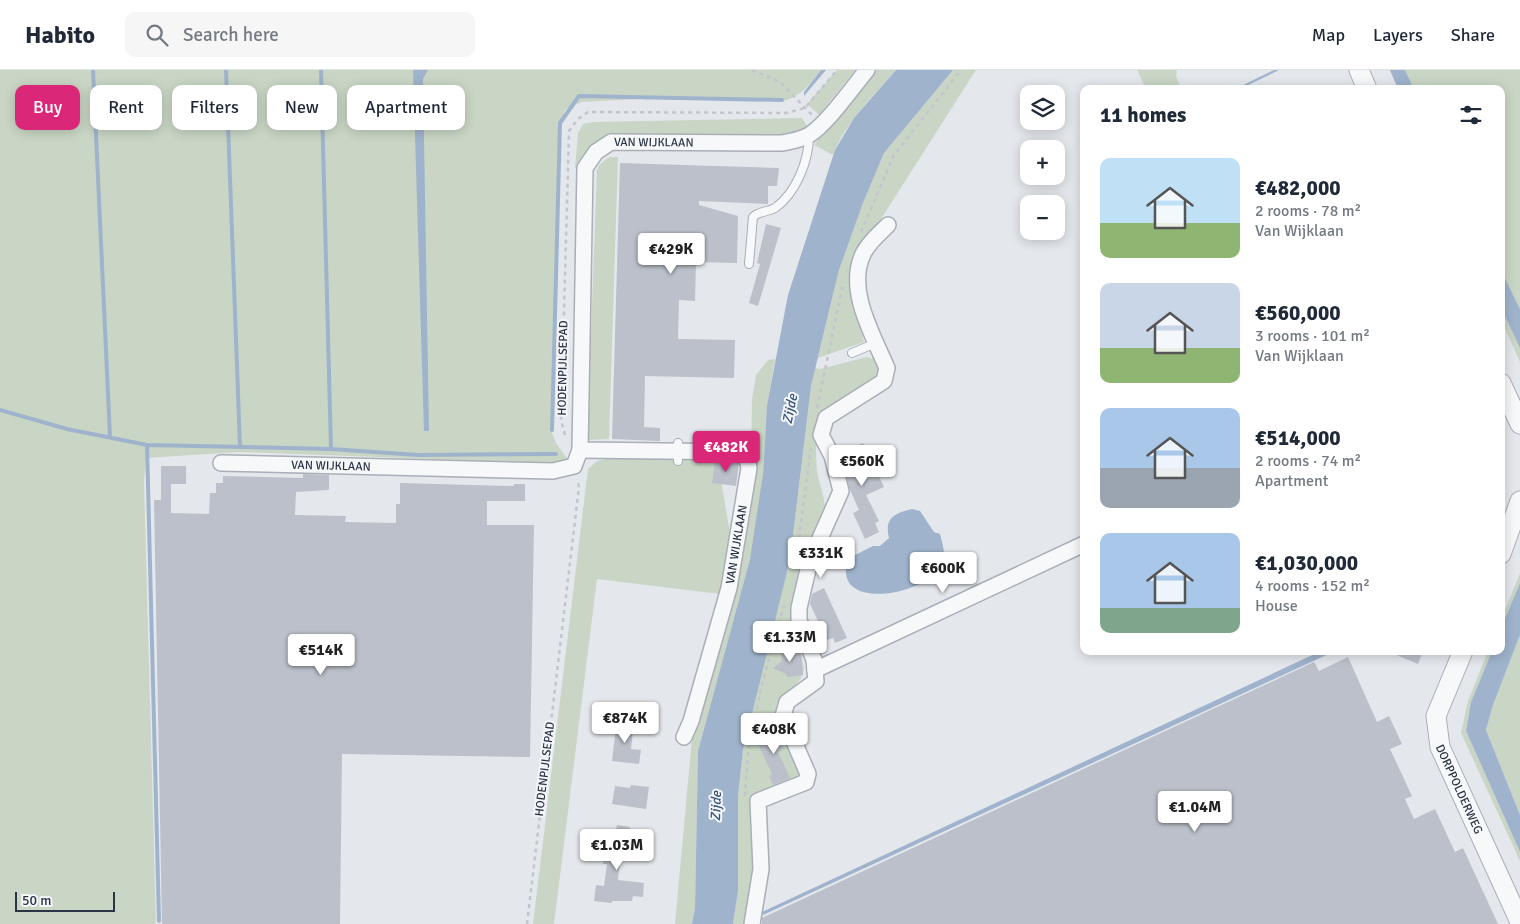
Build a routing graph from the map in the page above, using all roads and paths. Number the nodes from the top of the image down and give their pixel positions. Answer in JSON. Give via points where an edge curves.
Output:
{"nodes":[{"id":1,"x":752,"y":70,"type":"edge"},
{"id":2,"x":837,"y":70,"type":"edge"},
{"id":3,"x":867,"y":70,"type":"edge"},
{"id":4,"x":961,"y":70,"type":"edge"},
{"id":5,"x":1359,"y":70,"type":"edge"},
{"id":6,"x":1365,"y":85,"type":"edge"},
{"id":7,"x":805,"y":108,"type":"junction"},
{"id":8,"x":821,"y":124,"type":"junction"},
{"id":9,"x":809,"y":136,"type":"junction"},
{"id":10,"x":888,"y":225,"type":"dead end"},
{"id":11,"x":860,"y":234,"type":"dead end"},
{"id":12,"x":749,"y":264,"type":"dead end"},
{"id":13,"x":844,"y":277,"type":"dead end"},
{"id":14,"x":876,"y":343,"type":"junction"},
{"id":15,"x":852,"y":353,"type":"dead end"},
{"id":16,"x":1505,"y":392,"type":"edge"},
{"id":17,"x":816,"y":416,"type":"dead end"},
{"id":18,"x":1520,"y":424,"type":"edge"},
{"id":19,"x":566,"y":438,"type":"dead end"},
{"id":20,"x":812,"y":444,"type":"dead end"},
{"id":21,"x":580,"y":450,"type":"junction"},
{"id":22,"x":221,"y":462,"type":"dead end"},
{"id":23,"x":574,"y":466,"type":"junction"},
{"id":24,"x":1520,"y":501,"type":"edge"},
{"id":25,"x":1505,"y":543,"type":"edge"},
{"id":26,"x":1080,"y":546,"type":"edge"},
{"id":27,"x":797,"y":555,"type":"dead end"},
{"id":28,"x":786,"y":600,"type":"dead end"},
{"id":29,"x":1461,"y":655,"type":"edge"},
{"id":30,"x":815,"y":670,"type":"junction"},
{"id":31,"x":684,"y":737,"type":"dead end"},
{"id":32,"x":745,"y":800,"type":"dead end"},
{"id":33,"x":1520,"y":922,"type":"edge"},
{"id":34,"x":527,"y":924,"type":"edge"},
{"id":35,"x":752,"y":924,"type":"edge"}],
"edges":[{"from":1,"to":7,"type":"path","via":[[780,82]]},
{"from":2,"to":7,"type":"path"},
{"from":3,"to":8,"type":"street"},
{"from":4,"to":11,"type":"path","via":[[894,155]]},
{"from":5,"to":6,"type":"street"},
{"from":7,"to":8,"type":"path"},
{"from":7,"to":19,"type":"path","name":"HODENPIJLSEPAD","via":[[786,113],[588,112],[569,131],[561,420]]},
{"from":8,"to":9,"type":"street"},
{"from":9,"to":12,"type":"lane","via":[[809,145],[791,194],[772,210],[754,217]]},
{"from":9,"to":21,"type":"street","name":"VAN WIJKLAAN","via":[[782,143],[610,142],[596,152],[585,168]]},
{"from":10,"to":14,"type":"street","via":[[870,243],[859,263],[859,295]]},
{"from":13,"to":17,"type":"path"},
{"from":14,"to":15,"type":"lane"},
{"from":14,"to":30,"type":"street","via":[[887,368],[884,381],[826,418],[822,426],[821,435],[832,456],[841,491],[810,561],[799,608],[799,620],[812,650]]},
{"from":16,"to":18,"type":"street"},
{"from":20,"to":27,"type":"path"},
{"from":21,"to":23,"type":"street","name":"VAN WIJKLAAN"},
{"from":21,"to":31,"type":"street","name":"VAN WIJKLAAN","via":[[746,452],[749,468],[729,588]]},
{"from":22,"to":23,"type":"street","name":"VAN WIJKLAAN","via":[[553,471]]},
{"from":23,"to":34,"type":"path","name":"HODENPIJLSEPAD","via":[[579,488]]},
{"from":24,"to":25,"type":"street"},
{"from":26,"to":30,"type":"street"},
{"from":28,"to":32,"type":"path","via":[[763,680],[748,751]]},
{"from":29,"to":33,"type":"street","name":"DORPPOLDERWEG","via":[[1436,716],[1440,747]]},
{"from":30,"to":35,"type":"street","via":[[816,681],[787,702],[783,716],[808,774],[806,782],[758,801],[761,869]]}]}
